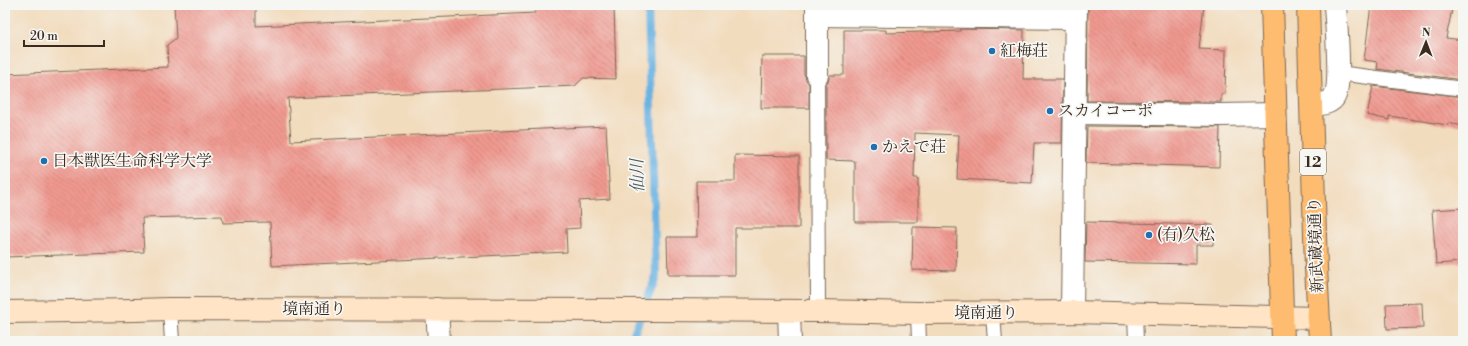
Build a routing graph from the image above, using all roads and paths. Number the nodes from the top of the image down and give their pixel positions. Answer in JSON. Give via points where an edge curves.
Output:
{"nodes":[{"id":1,"x":1272,"y":5,"type":"edge"},
{"id":2,"x":1308,"y":5,"type":"edge"},
{"id":3,"x":1336,"y":5,"type":"edge"},
{"id":4,"x":817,"y":10,"type":"edge"},
{"id":5,"x":1076,"y":11,"type":"edge"},
{"id":6,"x":1338,"y":73,"type":"junction"},
{"id":7,"x":818,"y":75,"type":"joint"},
{"id":8,"x":1463,"y":89,"type":"edge"},
{"id":9,"x":1312,"y":106,"type":"junction"},
{"id":10,"x":1074,"y":113,"type":"junction"},
{"id":11,"x":1275,"y":114,"type":"junction"},
{"id":12,"x":437,"y":308,"type":"junction"},
{"id":13,"x":170,"y":309,"type":"junction"},
{"id":14,"x":789,"y":311,"type":"junction"},
{"id":15,"x":818,"y":311,"type":"junction"},
{"id":16,"x":5,"y":312,"type":"edge"},
{"id":17,"x":1072,"y":312,"type":"junction"},
{"id":18,"x":918,"y":313,"type":"junction"},
{"id":19,"x":993,"y":313,"type":"junction"},
{"id":20,"x":1135,"y":314,"type":"junction"},
{"id":21,"x":1282,"y":318,"type":"junction"},
{"id":22,"x":1318,"y":318,"type":"junction"},
{"id":23,"x":172,"y":341,"type":"edge"},
{"id":24,"x":439,"y":341,"type":"edge"},
{"id":25,"x":790,"y":341,"type":"edge"},
{"id":26,"x":919,"y":341,"type":"edge"},
{"id":27,"x":995,"y":341,"type":"edge"},
{"id":28,"x":1136,"y":341,"type":"edge"},
{"id":29,"x":1283,"y":341,"type":"edge"},
{"id":30,"x":1320,"y":341,"type":"edge"}],
"edges":[{"from":1,"to":11,"type":"main road","number":"12"},
{"from":2,"to":9,"type":"main road","name":"新武蔵境通り","number":"12"},
{"from":3,"to":6,"type":"street"},
{"from":4,"to":5,"type":"street"},
{"from":4,"to":7,"type":"street"},
{"from":5,"to":10,"type":"street"},
{"from":6,"to":8,"type":"lane"},
{"from":6,"to":9,"type":"street","via":[[1333,99],[1325,104]]},
{"from":7,"to":15,"type":"lane"},
{"from":9,"to":22,"type":"main road","name":"新武蔵境通り","number":"12"},
{"from":10,"to":11,"type":"street"},
{"from":10,"to":17,"type":"street"},
{"from":11,"to":21,"type":"main road","number":"12"},
{"from":12,"to":13,"type":"street","name":"境南通り"},
{"from":12,"to":14,"type":"street","name":"境南通り"},
{"from":12,"to":24,"type":"street"},
{"from":13,"to":16,"type":"street","name":"境南通り"},
{"from":13,"to":23,"type":"lane"},
{"from":14,"to":15,"type":"street","name":"境南通り"},
{"from":14,"to":25,"type":"street"},
{"from":15,"to":18,"type":"street","name":"境南通り"},
{"from":17,"to":19,"type":"street","name":"境南通り"},
{"from":17,"to":20,"type":"street","name":"境南通り"},
{"from":18,"to":19,"type":"street","name":"境南通り"},
{"from":18,"to":26,"type":"lane"},
{"from":19,"to":27,"type":"lane"},
{"from":20,"to":21,"type":"street","name":"境南通り"},
{"from":20,"to":28,"type":"lane"},
{"from":21,"to":22,"type":"street","name":"境南通り"},
{"from":21,"to":29,"type":"main road","number":"12"},
{"from":22,"to":30,"type":"main road","name":"新武蔵境通り","number":"12"}]}
